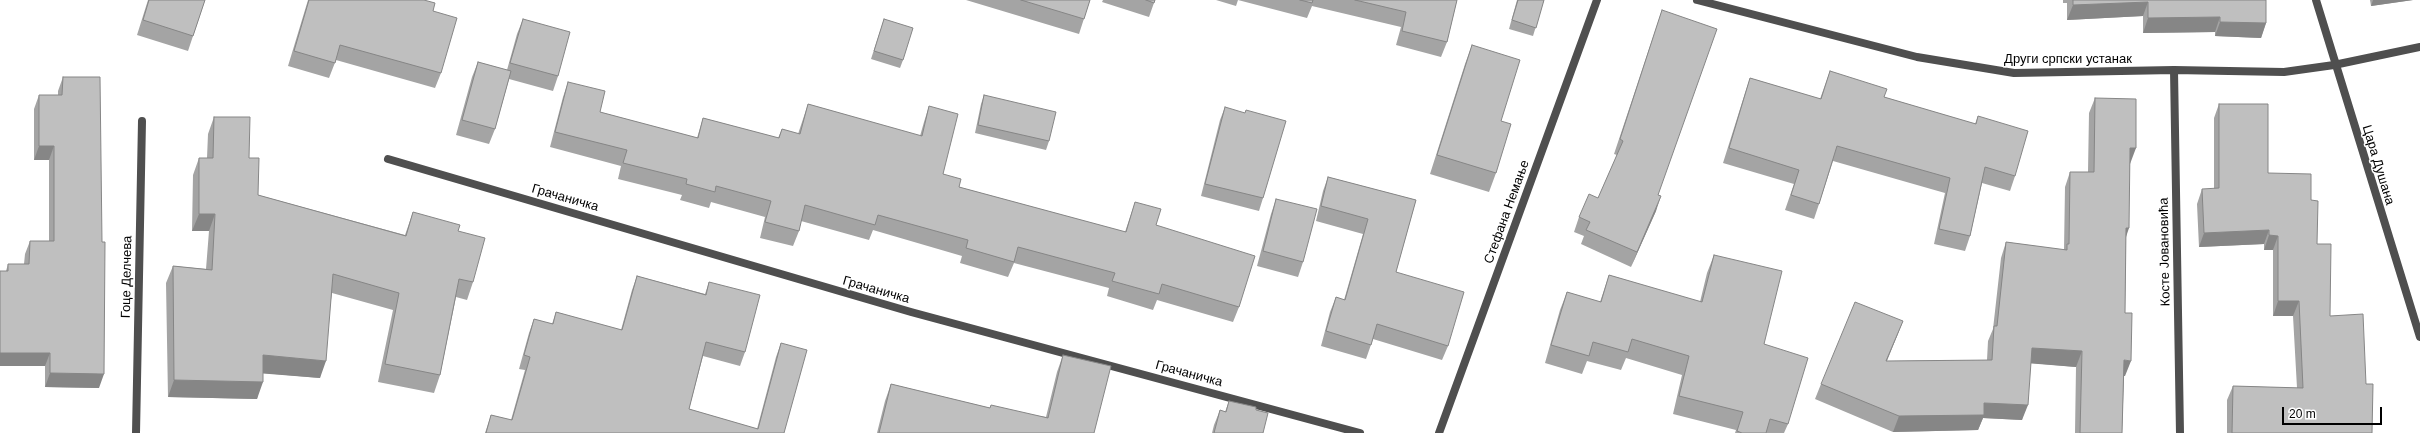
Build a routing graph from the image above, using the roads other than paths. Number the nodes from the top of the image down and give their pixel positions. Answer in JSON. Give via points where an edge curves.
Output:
{"nodes":[{"id":1,"x":1597,"y":0,"type":"edge"},
{"id":2,"x":1697,"y":0,"type":"edge"},
{"id":3,"x":2316,"y":0,"type":"edge"},
{"id":4,"x":2420,"y":47,"type":"edge"},
{"id":5,"x":2334,"y":65,"type":"junction"},
{"id":6,"x":2174,"y":70,"type":"junction"},
{"id":7,"x":142,"y":121,"type":"dead end"},
{"id":8,"x":388,"y":158,"type":"dead end"},
{"id":9,"x":2420,"y":337,"type":"edge"},
{"id":10,"x":136,"y":433,"type":"edge"},
{"id":11,"x":1360,"y":433,"type":"edge"},
{"id":12,"x":1439,"y":433,"type":"edge"},
{"id":13,"x":2180,"y":433,"type":"edge"}],
"edges":[{"from":1,"to":12,"type":"street","name":"Стефана Немање"},
{"from":2,"to":6,"type":"street","name":"Други српски устанак","via":[[1964,67],[2014,73]]},
{"from":3,"to":5,"type":"street","name":"Цара Душана"},
{"from":4,"to":5,"type":"street","name":"Други српски устанак"},
{"from":5,"to":6,"type":"street","name":"Други српски устанак","via":[[2284,72]]},
{"from":5,"to":9,"type":"street","name":"Цара Душана"},
{"from":6,"to":13,"type":"street","name":"Косте Јовановића"},
{"from":7,"to":10,"type":"street","name":"Гоце Делчева"},
{"from":8,"to":11,"type":"street","name":"Грачаничка","via":[[911,312]]}]}
